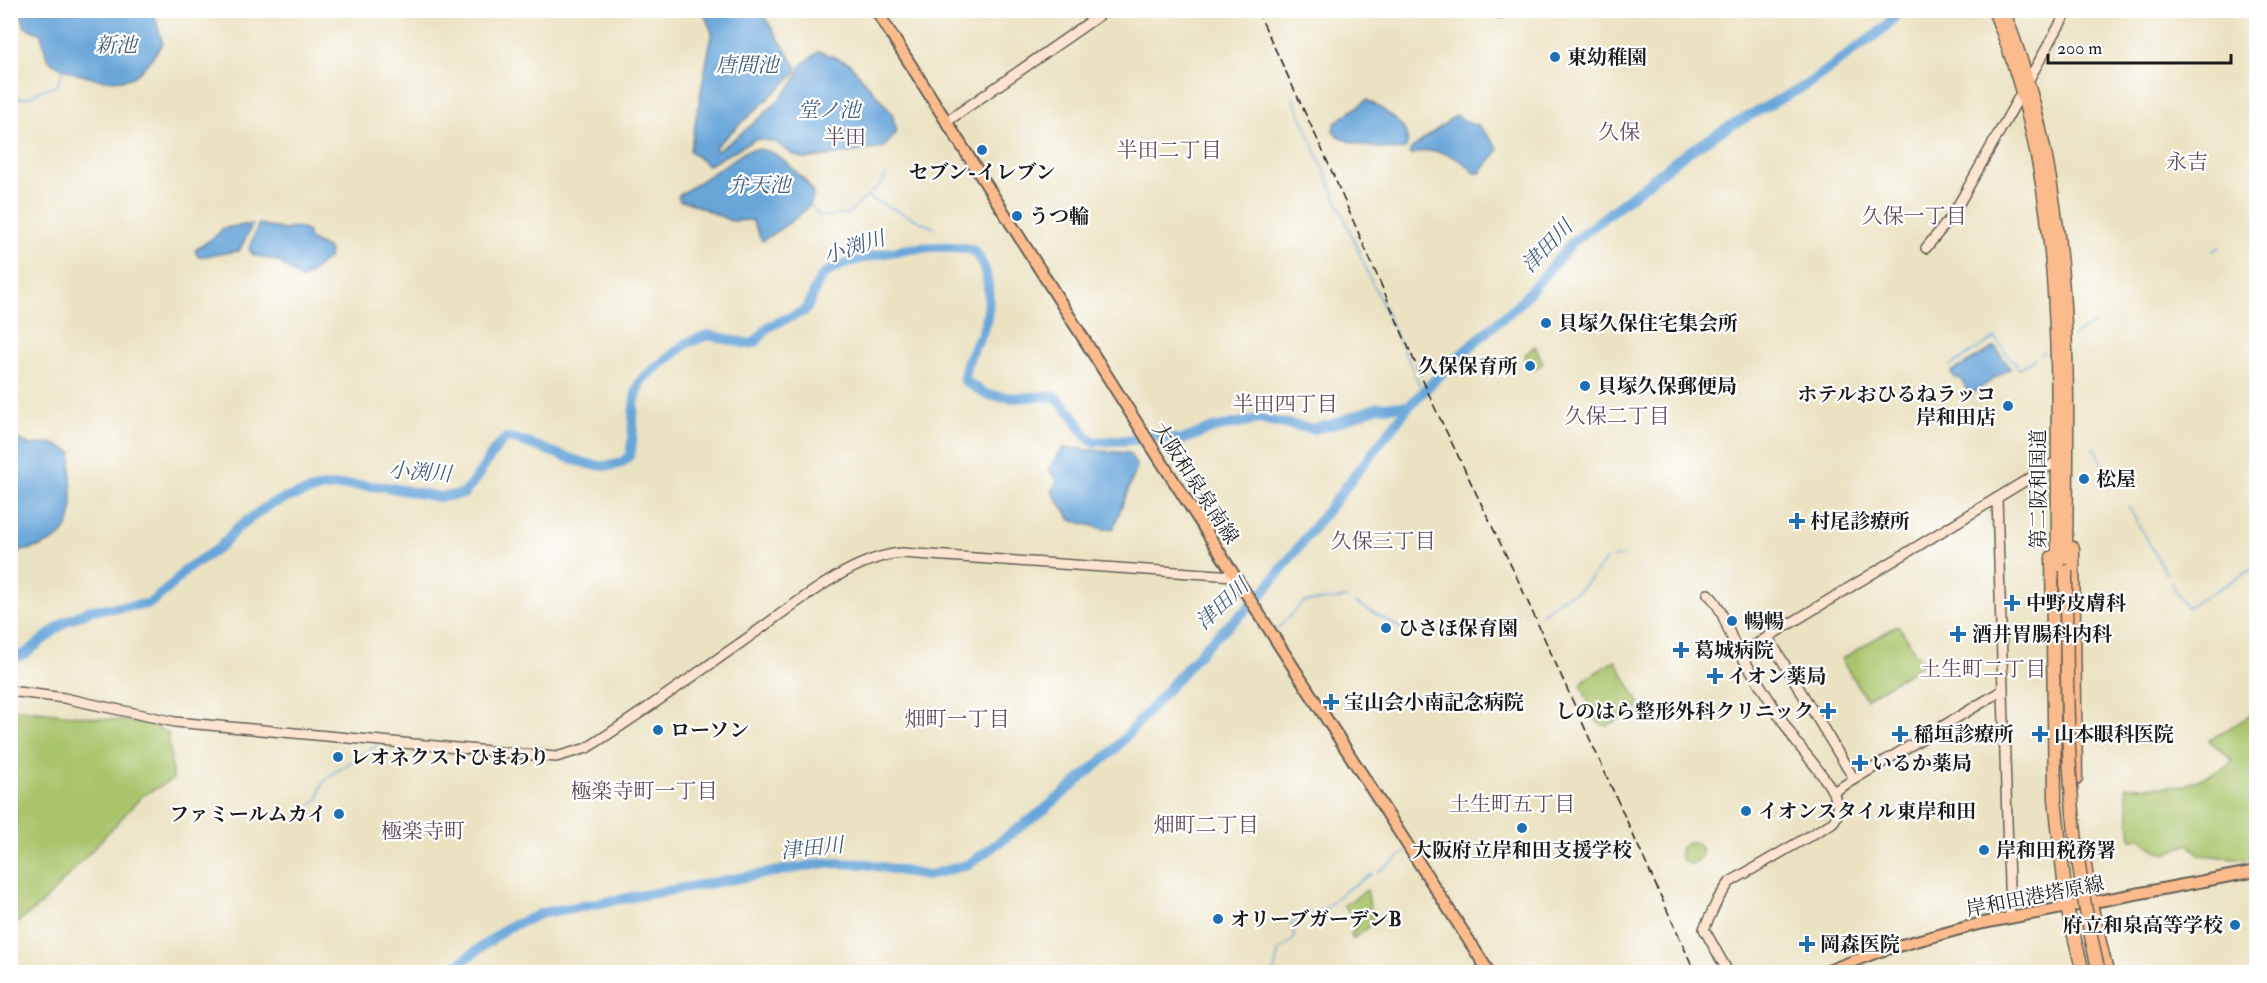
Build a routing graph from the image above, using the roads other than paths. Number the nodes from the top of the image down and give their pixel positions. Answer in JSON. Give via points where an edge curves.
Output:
{"nodes":[{"id":1,"x":876,"y":10,"type":"edge"},
{"id":2,"x":1107,"y":10,"type":"edge"},
{"id":3,"x":1994,"y":10,"type":"edge"},
{"id":4,"x":2003,"y":10,"type":"edge"},
{"id":5,"x":2068,"y":10,"type":"edge"},
{"id":6,"x":2028,"y":78,"type":"junction"},
{"id":7,"x":2022,"y":90,"type":"junction"},
{"id":8,"x":946,"y":122,"type":"junction"},
{"id":9,"x":1926,"y":248,"type":"dead end"},
{"id":10,"x":2062,"y":458,"type":"junction"},
{"id":11,"x":1997,"y":498,"type":"junction"},
{"id":12,"x":2067,"y":505,"type":"junction"},
{"id":13,"x":2058,"y":521,"type":"junction"},
{"id":14,"x":2062,"y":572,"type":"junction"},
{"id":15,"x":1234,"y":576,"type":"junction"},
{"id":16,"x":1708,"y":594,"type":"dead end"},
{"id":17,"x":1768,"y":637,"type":"junction"},
{"id":18,"x":1740,"y":654,"type":"junction"},
{"id":19,"x":2003,"y":690,"type":"junction"},
{"id":20,"x":10,"y":691,"type":"edge"},
{"id":21,"x":1854,"y":779,"type":"junction"},
{"id":22,"x":1833,"y":792,"type":"junction"},
{"id":23,"x":2256,"y":872,"type":"edge"},
{"id":24,"x":2091,"y":904,"type":"junction"},
{"id":25,"x":2067,"y":908,"type":"junction"},
{"id":26,"x":2010,"y":917,"type":"junction"},
{"id":27,"x":1489,"y":972,"type":"edge"},
{"id":28,"x":1728,"y":972,"type":"edge"},
{"id":29,"x":1825,"y":972,"type":"edge"},
{"id":30,"x":2083,"y":972,"type":"edge"},
{"id":31,"x":2091,"y":972,"type":"edge"},
{"id":32,"x":2099,"y":972,"type":"edge"},
{"id":33,"x":2107,"y":972,"type":"edge"}],
"edges":[{"from":1,"to":8,"type":"main road","name":"大阪和泉泉南線"},
{"from":2,"to":8,"type":"street"},
{"from":3,"to":7,"type":"highway","name":"第二阪和国道"},
{"from":4,"to":6,"type":"highway","name":"第二阪和国道"},
{"from":5,"to":6,"type":"street"},
{"from":6,"to":7,"type":"street"},
{"from":6,"to":10,"type":"highway","name":"第二阪和国道","via":[[2047,155],[2059,230],[2065,309]]},
{"from":7,"to":9,"type":"street","via":[[1952,216]]},
{"from":7,"to":10,"type":"highway","name":"第二阪和国道","via":[[2041,165],[2052,246]]},
{"from":8,"to":15,"type":"main road","name":"大阪和泉泉南線"},
{"from":10,"to":11,"type":"street"},
{"from":10,"to":12,"type":"highway","name":"第二阪和国道"},
{"from":10,"to":13,"type":"highway","name":"第二阪和国道"},
{"from":11,"to":17,"type":"street"},
{"from":11,"to":19,"type":"street"},
{"from":12,"to":14,"type":"highway","name":"第二阪和国道"},
{"from":12,"to":24,"type":"highway","via":[[2072,527],[2077,792]]},
{"from":13,"to":14,"type":"highway","name":"第二阪和国道"},
{"from":13,"to":25,"type":"highway","via":[[2050,571],[2053,739]]},
{"from":14,"to":31,"type":"highway","name":"第二阪和国道","via":[[2059,720],[2063,815],[2075,902]]},
{"from":14,"to":32,"type":"highway","name":"第二阪和国道","bridge":true,"via":[[2071,817],[2081,892]]},
{"from":15,"to":20,"type":"street","via":[[902,553],[878,557],[848,570],[587,748],[556,757],[175,722],[64,698]]},
{"from":15,"to":27,"type":"main road","name":"大阪和泉泉南線"},
{"from":16,"to":18,"type":"street"},
{"from":17,"to":18,"type":"street"},
{"from":17,"to":21,"type":"street"},
{"from":18,"to":22,"type":"street","via":[[1795,741]]},
{"from":19,"to":21,"type":"street"},
{"from":19,"to":26,"type":"street"},
{"from":21,"to":22,"type":"street"},
{"from":22,"to":28,"type":"street","via":[[1839,815],[1832,824],[1724,888],[1704,929]]},
{"from":23,"to":24,"type":"main road","name":"岸和田港塔原線"},
{"from":24,"to":25,"type":"main road","name":"岸和田港塔原線"},
{"from":24,"to":33,"type":"highway"},
{"from":25,"to":26,"type":"main road","name":"岸和田港塔原線"},
{"from":25,"to":30,"type":"highway"},
{"from":26,"to":29,"type":"main road","name":"岸和田港塔原線","via":[[1880,951]]}]}
